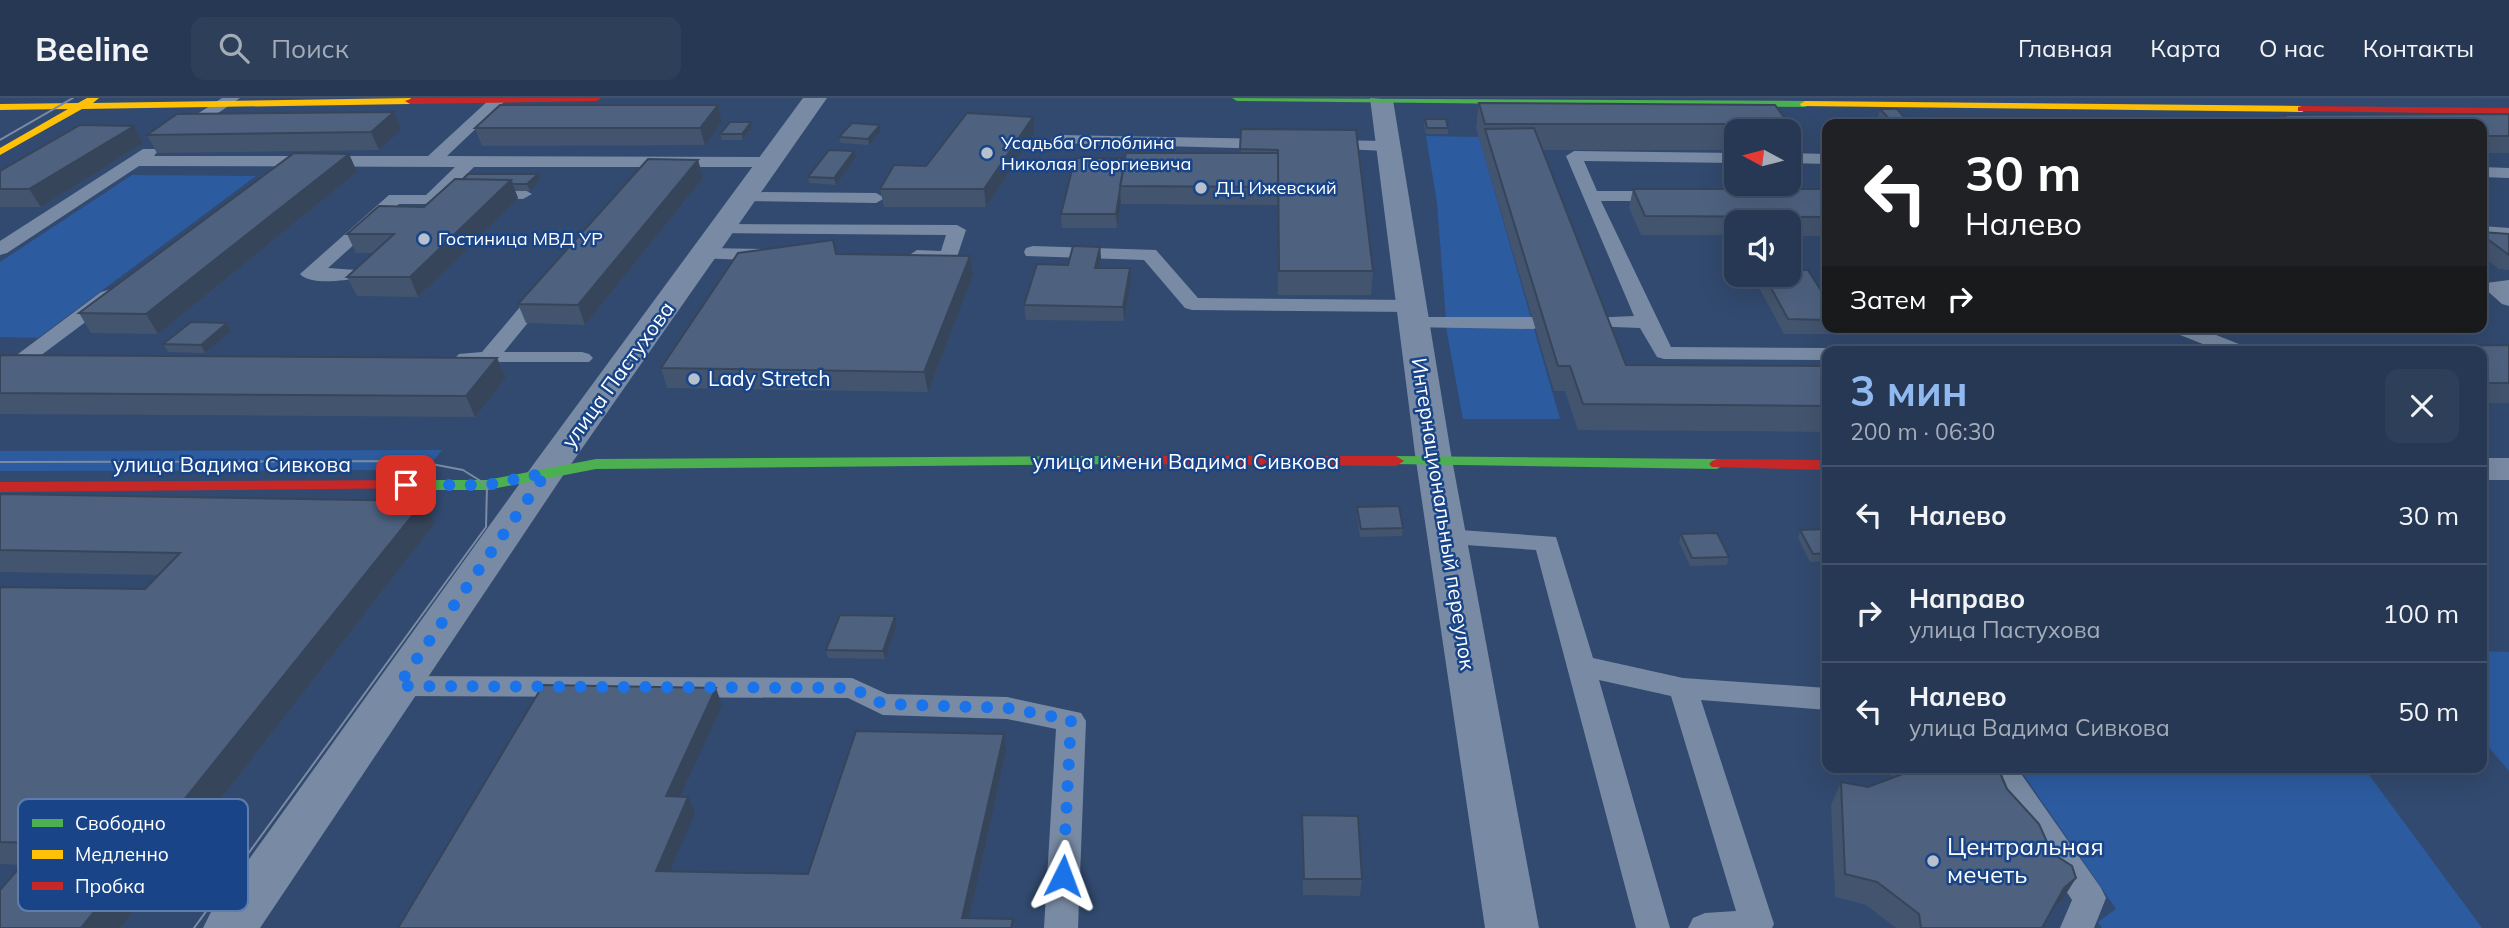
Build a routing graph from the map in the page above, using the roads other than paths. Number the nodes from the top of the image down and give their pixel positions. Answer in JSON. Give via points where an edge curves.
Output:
{"nodes":[{"id":1,"x":596,"y":98,"type":"edge"},
{"id":2,"x":815,"y":98,"type":"edge"},
{"id":3,"x":1237,"y":98,"type":"edge"},
{"id":4,"x":533,"y":99,"type":"edge"},
{"id":5,"x":1482,"y":99,"type":"edge"},
{"id":6,"x":498,"y":100,"type":"edge"},
{"id":7,"x":1381,"y":100,"type":"junction"},
{"id":8,"x":1697,"y":100,"type":"edge"},
{"id":9,"x":88,"y":101,"type":"edge"},
{"id":10,"x":229,"y":101,"type":"edge"},
{"id":11,"x":1809,"y":101,"type":"edge"},
{"id":12,"x":39,"y":102,"type":"edge"},
{"id":13,"x":0,"y":107,"type":"edge"},
{"id":14,"x":2509,"y":111,"type":"edge"},
{"id":15,"x":0,"y":125,"type":"edge"},
{"id":16,"x":1059,"y":140,"type":"dead end"},
{"id":17,"x":1387,"y":146,"type":"junction"},
{"id":18,"x":0,"y":152,"type":"edge"},
{"id":19,"x":1724,"y":158,"type":"edge"},
{"id":20,"x":1801,"y":158,"type":"edge"},
{"id":21,"x":1822,"y":159,"type":"edge"},
{"id":22,"x":434,"y":160,"type":"junction"},
{"id":23,"x":471,"y":160,"type":"junction"},
{"id":24,"x":652,"y":160,"type":"junction"},
{"id":25,"x":135,"y":161,"type":"junction"},
{"id":26,"x":290,"y":161,"type":"junction"},
{"id":27,"x":772,"y":162,"type":"junction"},
{"id":28,"x":2487,"y":172,"type":"edge"},
{"id":29,"x":2509,"y":173,"type":"edge"},
{"id":30,"x":635,"y":181,"type":"edge"},
{"id":31,"x":259,"y":184,"type":"edge"},
{"id":32,"x":436,"y":194,"type":"junction"},
{"id":33,"x":523,"y":194,"type":"edge"},
{"id":34,"x":1590,"y":196,"type":"junction"},
{"id":35,"x":1685,"y":196,"type":"edge"},
{"id":36,"x":746,"y":197,"type":"junction"},
{"id":37,"x":876,"y":198,"type":"dead end"},
{"id":38,"x":2487,"y":232,"type":"edge"},
{"id":39,"x":2509,"y":233,"type":"edge"},
{"id":40,"x":714,"y":241,"type":"junction"},
{"id":41,"x":0,"y":248,"type":"edge"},
{"id":42,"x":1032,"y":252,"type":"dead end"},
{"id":43,"x":787,"y":255,"type":"edge"},
{"id":44,"x":894,"y":256,"type":"edge"},
{"id":45,"x":350,"y":274,"type":"edge"},
{"id":46,"x":557,"y":275,"type":"edge"},
{"id":47,"x":121,"y":286,"type":"edge"},
{"id":48,"x":2509,"y":286,"type":"edge"},
{"id":49,"x":2509,"y":300,"type":"edge"},
{"id":50,"x":1411,"y":315,"type":"junction"},
{"id":51,"x":1647,"y":322,"type":"junction"},
{"id":52,"x":1533,"y":323,"type":"edge"},
{"id":53,"x":1596,"y":323,"type":"edge"},
{"id":54,"x":2193,"y":333,"type":"edge"},
{"id":55,"x":2226,"y":346,"type":"edge"},
{"id":56,"x":1822,"y":355,"type":"edge"},
{"id":57,"x":446,"y":358,"type":"edge"},
{"id":58,"x":488,"y":358,"type":"junction"},
{"id":59,"x":582,"y":358,"type":"dead end"},
{"id":60,"x":61,"y":360,"type":"edge"},
{"id":61,"x":11,"y":361,"type":"edge"},
{"id":62,"x":1434,"y":463,"type":"junction"},
{"id":63,"x":1822,"y":466,"type":"edge"},
{"id":64,"x":2487,"y":469,"type":"edge"},
{"id":65,"x":2509,"y":469,"type":"edge"},
{"id":66,"x":546,"y":473,"type":"junction"},
{"id":67,"x":0,"y":487,"type":"edge"},
{"id":68,"x":1447,"y":537,"type":"junction"},
{"id":69,"x":1581,"y":666,"type":"junction"},
{"id":70,"x":398,"y":686,"type":"junction"},
{"id":71,"x":1683,"y":688,"type":"junction"},
{"id":72,"x":1822,"y":699,"type":"edge"},
{"id":73,"x":2003,"y":773,"type":"edge"},
{"id":74,"x":248,"y":902,"type":"edge"},
{"id":75,"x":242,"y":911,"type":"edge"},
{"id":76,"x":230,"y":928,"type":"edge"},
{"id":77,"x":1061,"y":928,"type":"edge"},
{"id":78,"x":1512,"y":928,"type":"edge"},
{"id":79,"x":1653,"y":928,"type":"edge"},
{"id":80,"x":1705,"y":928,"type":"edge"},
{"id":81,"x":2077,"y":928,"type":"edge"}],
"edges":[{"from":1,"to":4,"type":"street"},
{"from":2,"to":27,"type":"street","name":"улица Пастухова"},
{"from":3,"to":7,"type":"street"},
{"from":4,"to":6,"type":"street"},
{"from":5,"to":7,"type":"street"},
{"from":5,"to":8,"type":"street"},
{"from":6,"to":10,"type":"street"},
{"from":6,"to":22,"type":"lane"},
{"from":7,"to":17,"type":"street","name":"Интернациональный переулок"},
{"from":8,"to":11,"type":"street"},
{"from":9,"to":10,"type":"street"},
{"from":9,"to":12,"type":"street"},
{"from":9,"to":18,"type":"street"},
{"from":10,"to":25,"type":"lane"},
{"from":11,"to":14,"type":"street"},
{"from":12,"to":13,"type":"street"},
{"from":12,"to":15,"type":"street"},
{"from":16,"to":17,"type":"lane"},
{"from":17,"to":50,"type":"street","name":"Интернациональный переулок"},
{"from":19,"to":34,"type":"lane","via":[[1574,156]]},
{"from":20,"to":21,"type":"lane"},
{"from":22,"to":23,"type":"lane"},
{"from":22,"to":26,"type":"lane"},
{"from":23,"to":24,"type":"lane"},
{"from":23,"to":32,"type":"lane"},
{"from":24,"to":27,"type":"lane"},
{"from":24,"to":30,"type":"lane"},
{"from":25,"to":26,"type":"lane"},
{"from":25,"to":41,"type":"lane"},
{"from":26,"to":31,"type":"lane"},
{"from":27,"to":36,"type":"street","name":"улица Пастухова"},
{"from":28,"to":29,"type":"lane"},
{"from":32,"to":33,"type":"lane"},
{"from":32,"to":45,"type":"lane","via":[[430,200],[395,199],[310,274]]},
{"from":34,"to":35,"type":"lane"},
{"from":34,"to":51,"type":"lane"},
{"from":36,"to":37,"type":"lane"},
{"from":36,"to":40,"type":"street","name":"улица Пастухова"},
{"from":38,"to":39,"type":"lane"},
{"from":40,"to":43,"type":"lane"},
{"from":40,"to":44,"type":"lane","via":[[957,230],[948,257]]},
{"from":40,"to":66,"type":"street","name":"улица Пастухова"},
{"from":42,"to":50,"type":"lane","via":[[1149,254],[1192,304]]},
{"from":46,"to":58,"type":"lane"},
{"from":47,"to":61,"type":"lane"},
{"from":48,"to":49,"type":"lane","via":[[2493,287]]},
{"from":50,"to":52,"type":"lane"},
{"from":50,"to":62,"type":"street","name":"Интернациональный переулок"},
{"from":51,"to":53,"type":"lane"},
{"from":51,"to":56,"type":"lane","via":[[1664,353]]},
{"from":54,"to":55,"type":"lane"},
{"from":57,"to":58,"type":"lane"},
{"from":58,"to":59,"type":"lane"},
{"from":60,"to":61,"type":"lane"},
{"from":62,"to":63,"type":"street","name":"улица имени Вадима Сивкова"},
{"from":62,"to":66,"type":"street","name":"улица имени Вадима Сивкова","via":[[596,464]]},
{"from":62,"to":68,"type":"street","name":"Интернациональный переулок"},
{"from":64,"to":65,"type":"street"},
{"from":66,"to":67,"type":"street","name":"улица Вадима Сивкова","via":[[487,485]]},
{"from":66,"to":70,"type":"street","name":"улица Пастухова"},
{"from":68,"to":69,"type":"lane","via":[[1547,543]]},
{"from":68,"to":78,"type":"street","name":"Интернациональный переулок"},
{"from":69,"to":71,"type":"lane"},
{"from":69,"to":79,"type":"lane"},
{"from":70,"to":74,"type":"street","name":"улица Пастухова"},
{"from":70,"to":77,"type":"lane","via":[[852,688],[883,704],[1007,708],[1071,720]]},
{"from":71,"to":72,"type":"lane"},
{"from":71,"to":80,"type":"lane","via":[[1757,924]]},
{"from":73,"to":81,"type":"lane","via":[[2089,898]]},
{"from":75,"to":76,"type":"street","name":"улица Пастухова"}]}
